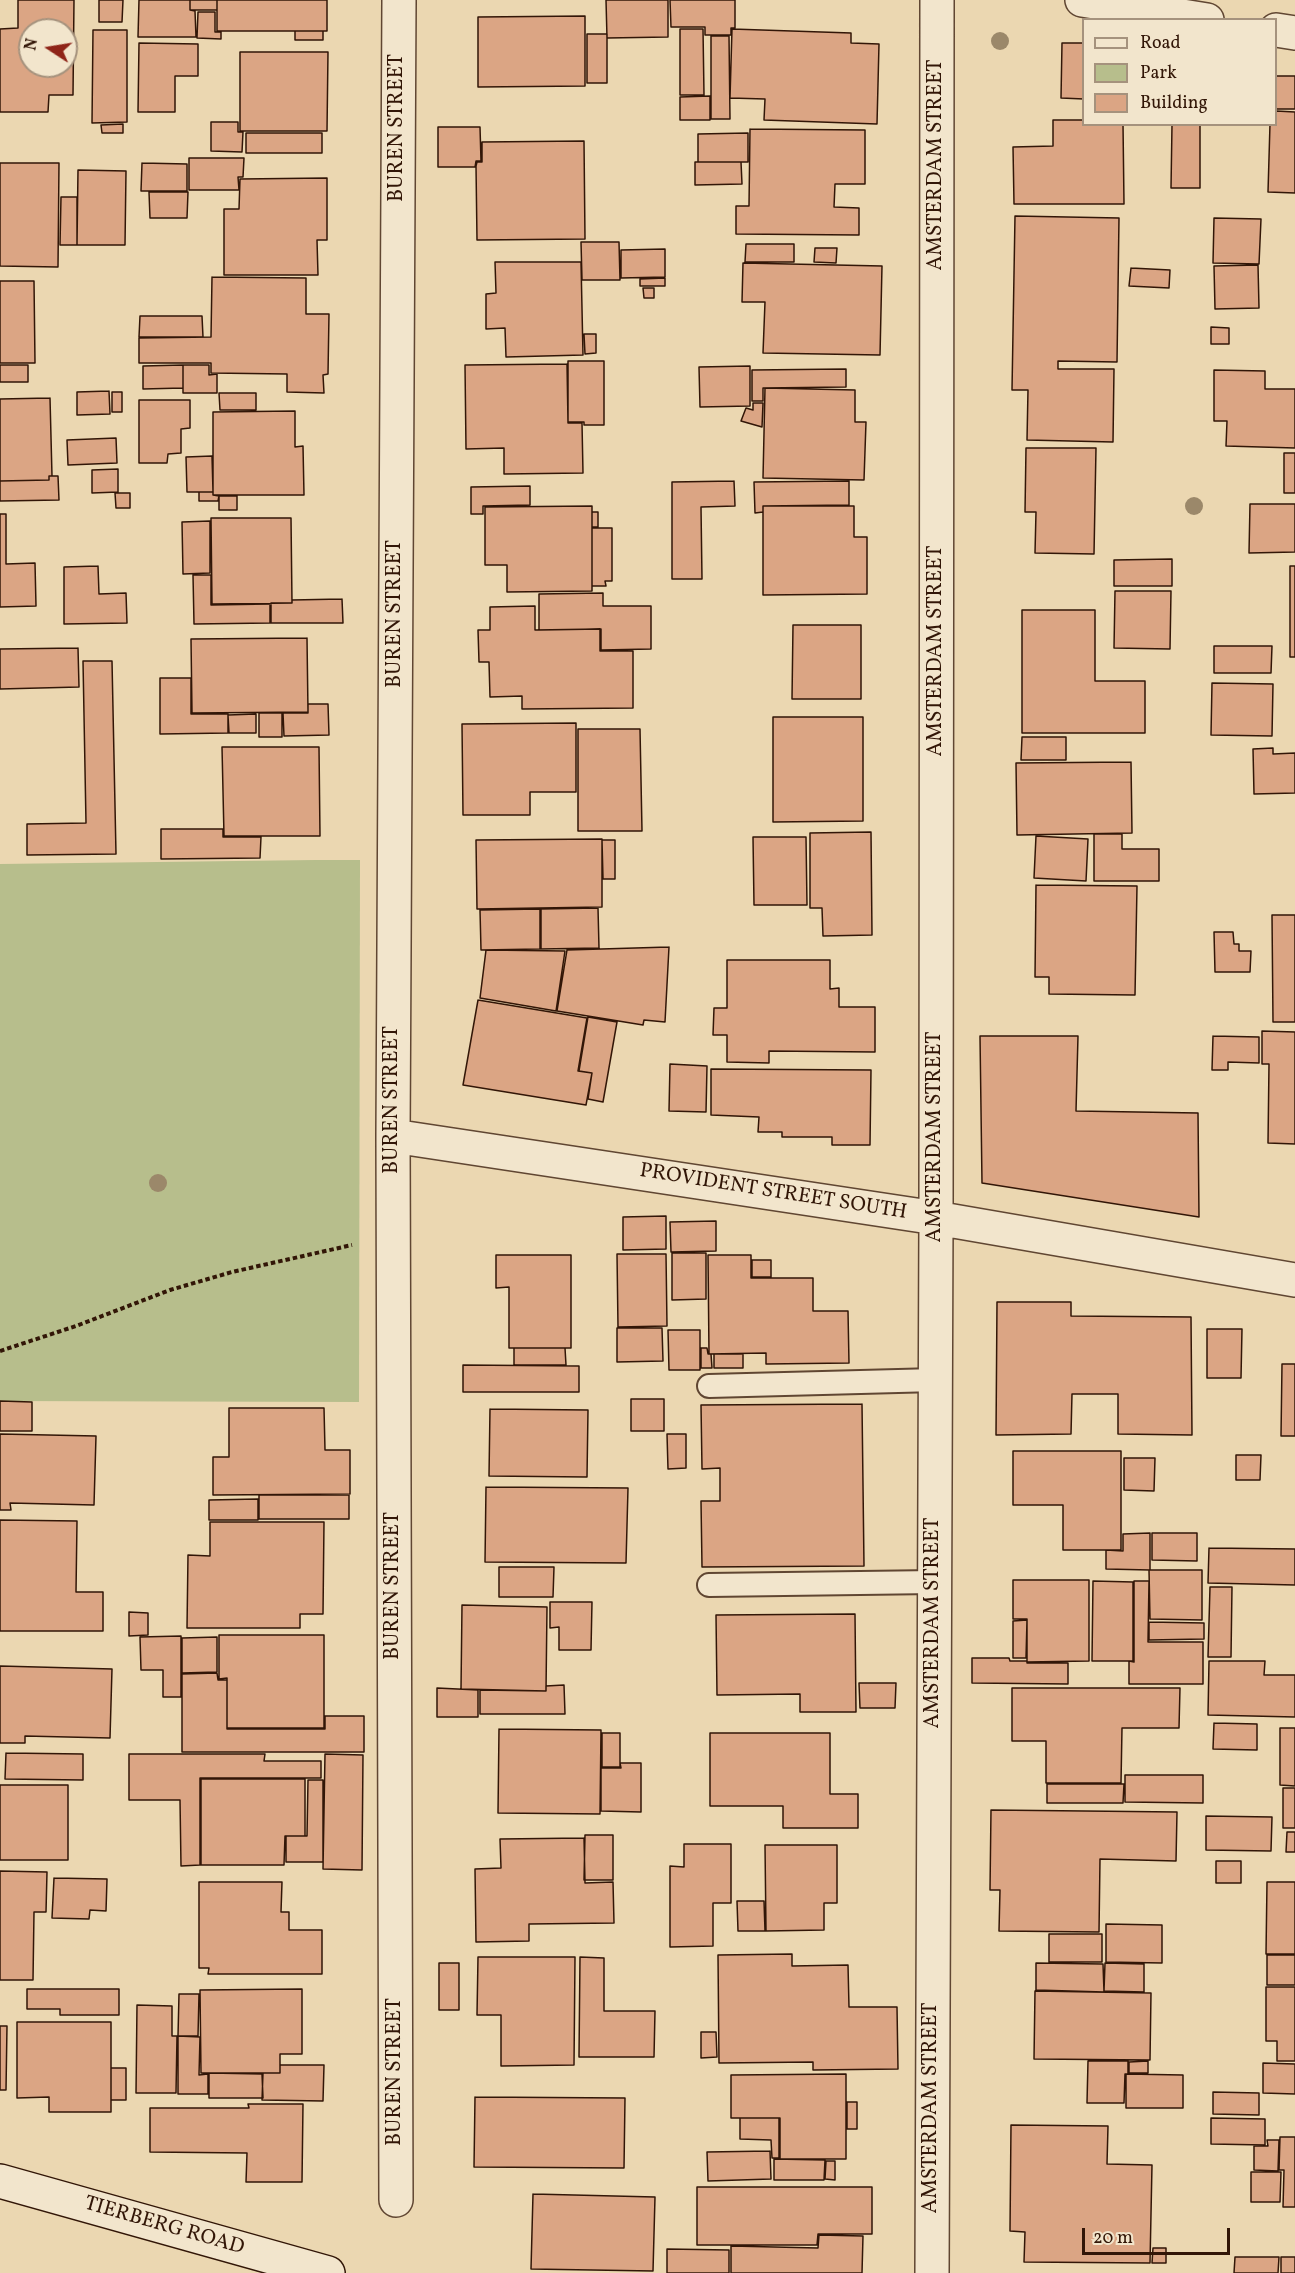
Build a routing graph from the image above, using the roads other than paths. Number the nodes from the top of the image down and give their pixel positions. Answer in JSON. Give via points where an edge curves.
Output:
{"nodes":[{"id":1,"x":399,"y":0,"type":"edge"},
{"id":2,"x":937,"y":0,"type":"edge"},
{"id":3,"x":1082,"y":0,"type":"edge"},
{"id":4,"x":1194,"y":18,"type":"edge"},
{"id":5,"x":1277,"y":30,"type":"edge"},
{"id":6,"x":1295,"y":33,"type":"edge"},
{"id":7,"x":393,"y":1136,"type":"junction"},
{"id":8,"x":936,"y":1218,"type":"junction"},
{"id":9,"x":1295,"y":1280,"type":"edge"},
{"id":10,"x":936,"y":1380,"type":"junction"},
{"id":11,"x":710,"y":1386,"type":"dead end"},
{"id":12,"x":935,"y":1582,"type":"junction"},
{"id":13,"x":709,"y":1586,"type":"dead end"},
{"id":14,"x":0,"y":2181,"type":"edge"},
{"id":15,"x":396,"y":2200,"type":"dead end"},
{"id":16,"x":328,"y":2273,"type":"edge"},
{"id":17,"x":932,"y":2273,"type":"edge"}],
"edges":[{"from":1,"to":7,"type":"street","name":"BUREN STREET"},
{"from":2,"to":8,"type":"street","name":"AMSTERDAM STREET"},
{"from":3,"to":4,"type":"street"},
{"from":5,"to":6,"type":"street"},
{"from":7,"to":8,"type":"street","name":"PROVIDENT STREET SOUTH"},
{"from":7,"to":15,"type":"street","name":"BUREN STREET"},
{"from":8,"to":9,"type":"street","name":"PROVIDENT STREET SOUTH"},
{"from":8,"to":10,"type":"street","name":"AMSTERDAM STREET"},
{"from":10,"to":11,"type":"lane"},
{"from":10,"to":12,"type":"street","name":"AMSTERDAM STREET"},
{"from":12,"to":13,"type":"lane"},
{"from":12,"to":17,"type":"street","name":"AMSTERDAM STREET"},
{"from":14,"to":16,"type":"street","name":"TIERBERG ROAD"}]}
